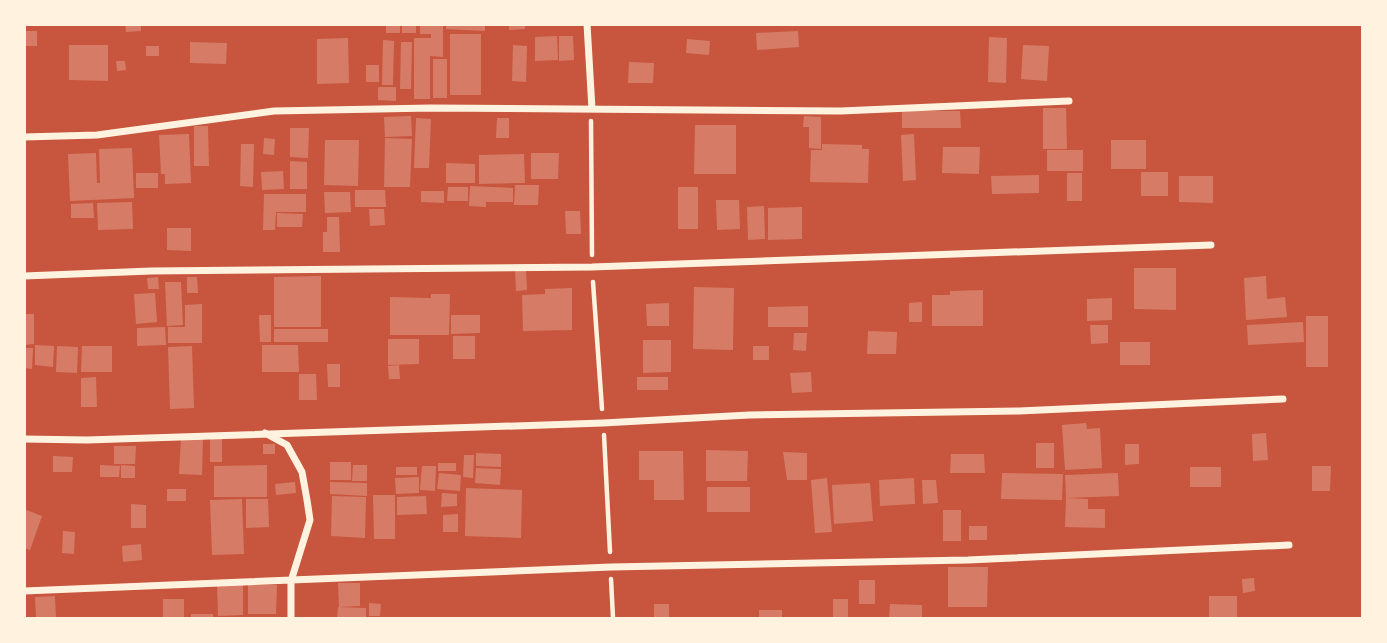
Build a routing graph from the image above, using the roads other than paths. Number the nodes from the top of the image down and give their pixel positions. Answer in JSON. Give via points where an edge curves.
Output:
{"nodes":[{"id":1,"x":587,"y":24,"type":"edge"},
{"id":2,"x":1069,"y":101,"type":"dead end"},
{"id":3,"x":592,"y":109,"type":"junction"},
{"id":4,"x":24,"y":137,"type":"edge"},
{"id":5,"x":1211,"y":245,"type":"dead end"},
{"id":6,"x":24,"y":276,"type":"edge"},
{"id":7,"x":1283,"y":398,"type":"dead end"},
{"id":8,"x":263,"y":432,"type":"junction"},
{"id":9,"x":24,"y":439,"type":"edge"},
{"id":10,"x":1289,"y":544,"type":"dead end"},
{"id":11,"x":290,"y":581,"type":"junction"},
{"id":12,"x":24,"y":591,"type":"edge"},
{"id":13,"x":292,"y":618,"type":"edge"}],
"edges":[{"from":1,"to":3,"type":"street"},
{"from":2,"to":3,"type":"street","via":[[841,111]]},
{"from":3,"to":4,"type":"street","via":[[274,111],[97,135]]},
{"from":5,"to":6,"type":"street","via":[[592,267]]},
{"from":7,"to":8,"type":"street","via":[[1019,411]]},
{"from":8,"to":9,"type":"street"},
{"from":8,"to":11,"type":"street","via":[[287,445],[302,472],[310,520]]},
{"from":10,"to":11,"type":"street","via":[[968,560],[611,567]]},
{"from":11,"to":12,"type":"street"},
{"from":11,"to":13,"type":"street"}]}
